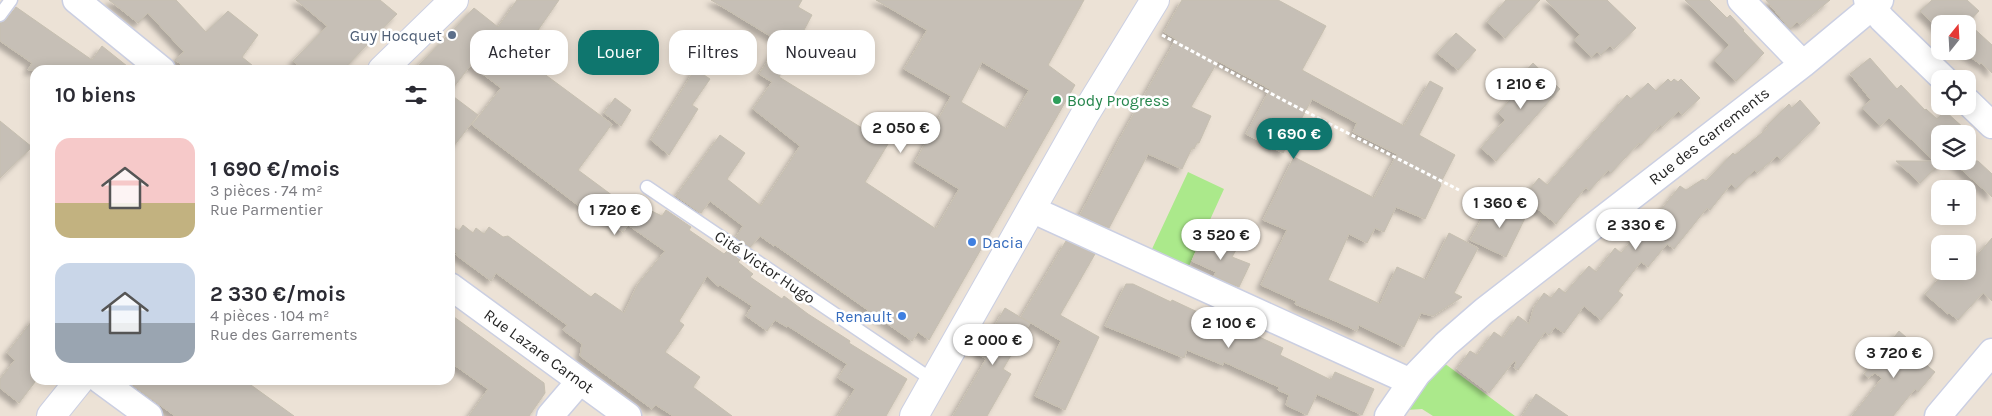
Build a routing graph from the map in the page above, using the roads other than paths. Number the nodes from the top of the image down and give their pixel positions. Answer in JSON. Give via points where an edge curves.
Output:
{"nodes":[{"id":1,"x":11,"y":0,"type":"edge"},
{"id":2,"x":76,"y":0,"type":"edge"},
{"id":3,"x":454,"y":0,"type":"edge"},
{"id":4,"x":1155,"y":0,"type":"edge"},
{"id":5,"x":1741,"y":0,"type":"edge"},
{"id":6,"x":1873,"y":2,"type":"edge"},
{"id":7,"x":0,"y":15,"type":"edge"},
{"id":8,"x":1804,"y":64,"type":"junction"},
{"id":9,"x":156,"y":65,"type":"edge"},
{"id":10,"x":387,"y":65,"type":"edge"},
{"id":11,"x":1935,"y":70,"type":"edge"},
{"id":12,"x":1976,"y":110,"type":"edge"},
{"id":13,"x":1992,"y":125,"type":"edge"},
{"id":14,"x":647,"y":187,"type":"dead end"},
{"id":15,"x":1031,"y":209,"type":"junction"},
{"id":16,"x":455,"y":290,"type":"edge"},
{"id":17,"x":1992,"y":352,"type":"edge"},
{"id":18,"x":580,"y":381,"type":"junction"},
{"id":19,"x":934,"y":381,"type":"junction"},
{"id":20,"x":1411,"y":382,"type":"junction"},
{"id":21,"x":76,"y":385,"type":"edge"},
{"id":22,"x":107,"y":385,"type":"edge"},
{"id":23,"x":52,"y":416,"type":"edge"},
{"id":24,"x":149,"y":416,"type":"edge"},
{"id":25,"x":550,"y":416,"type":"edge"},
{"id":26,"x":628,"y":416,"type":"edge"},
{"id":27,"x":914,"y":416,"type":"edge"},
{"id":28,"x":1388,"y":416,"type":"edge"},
{"id":29,"x":1938,"y":416,"type":"edge"}],
"edges":[{"from":1,"to":7,"type":"lane"},
{"from":2,"to":9,"type":"street"},
{"from":3,"to":10,"type":"street"},
{"from":4,"to":15,"type":"street"},
{"from":5,"to":8,"type":"street"},
{"from":6,"to":8,"type":"street","name":"Rue des Garrements"},
{"from":6,"to":11,"type":"street","via":[[1882,19]]},
{"from":8,"to":20,"type":"street","name":"Rue des Garrements","via":[[1484,311],[1446,344]]},
{"from":12,"to":13,"type":"street"},
{"from":14,"to":19,"type":"lane","name":"Cité Victor Hugo"},
{"from":15,"to":19,"type":"street"},
{"from":15,"to":20,"type":"street"},
{"from":16,"to":18,"type":"street","name":"Rue Lazare Carnot"},
{"from":17,"to":29,"type":"street"},
{"from":18,"to":25,"type":"street"},
{"from":18,"to":26,"type":"street","name":"Rue Lazare Carnot"},
{"from":19,"to":27,"type":"street"},
{"from":20,"to":28,"type":"street","name":"Rue des Garrements"},
{"from":21,"to":23,"type":"street"},
{"from":22,"to":24,"type":"street"}]}
